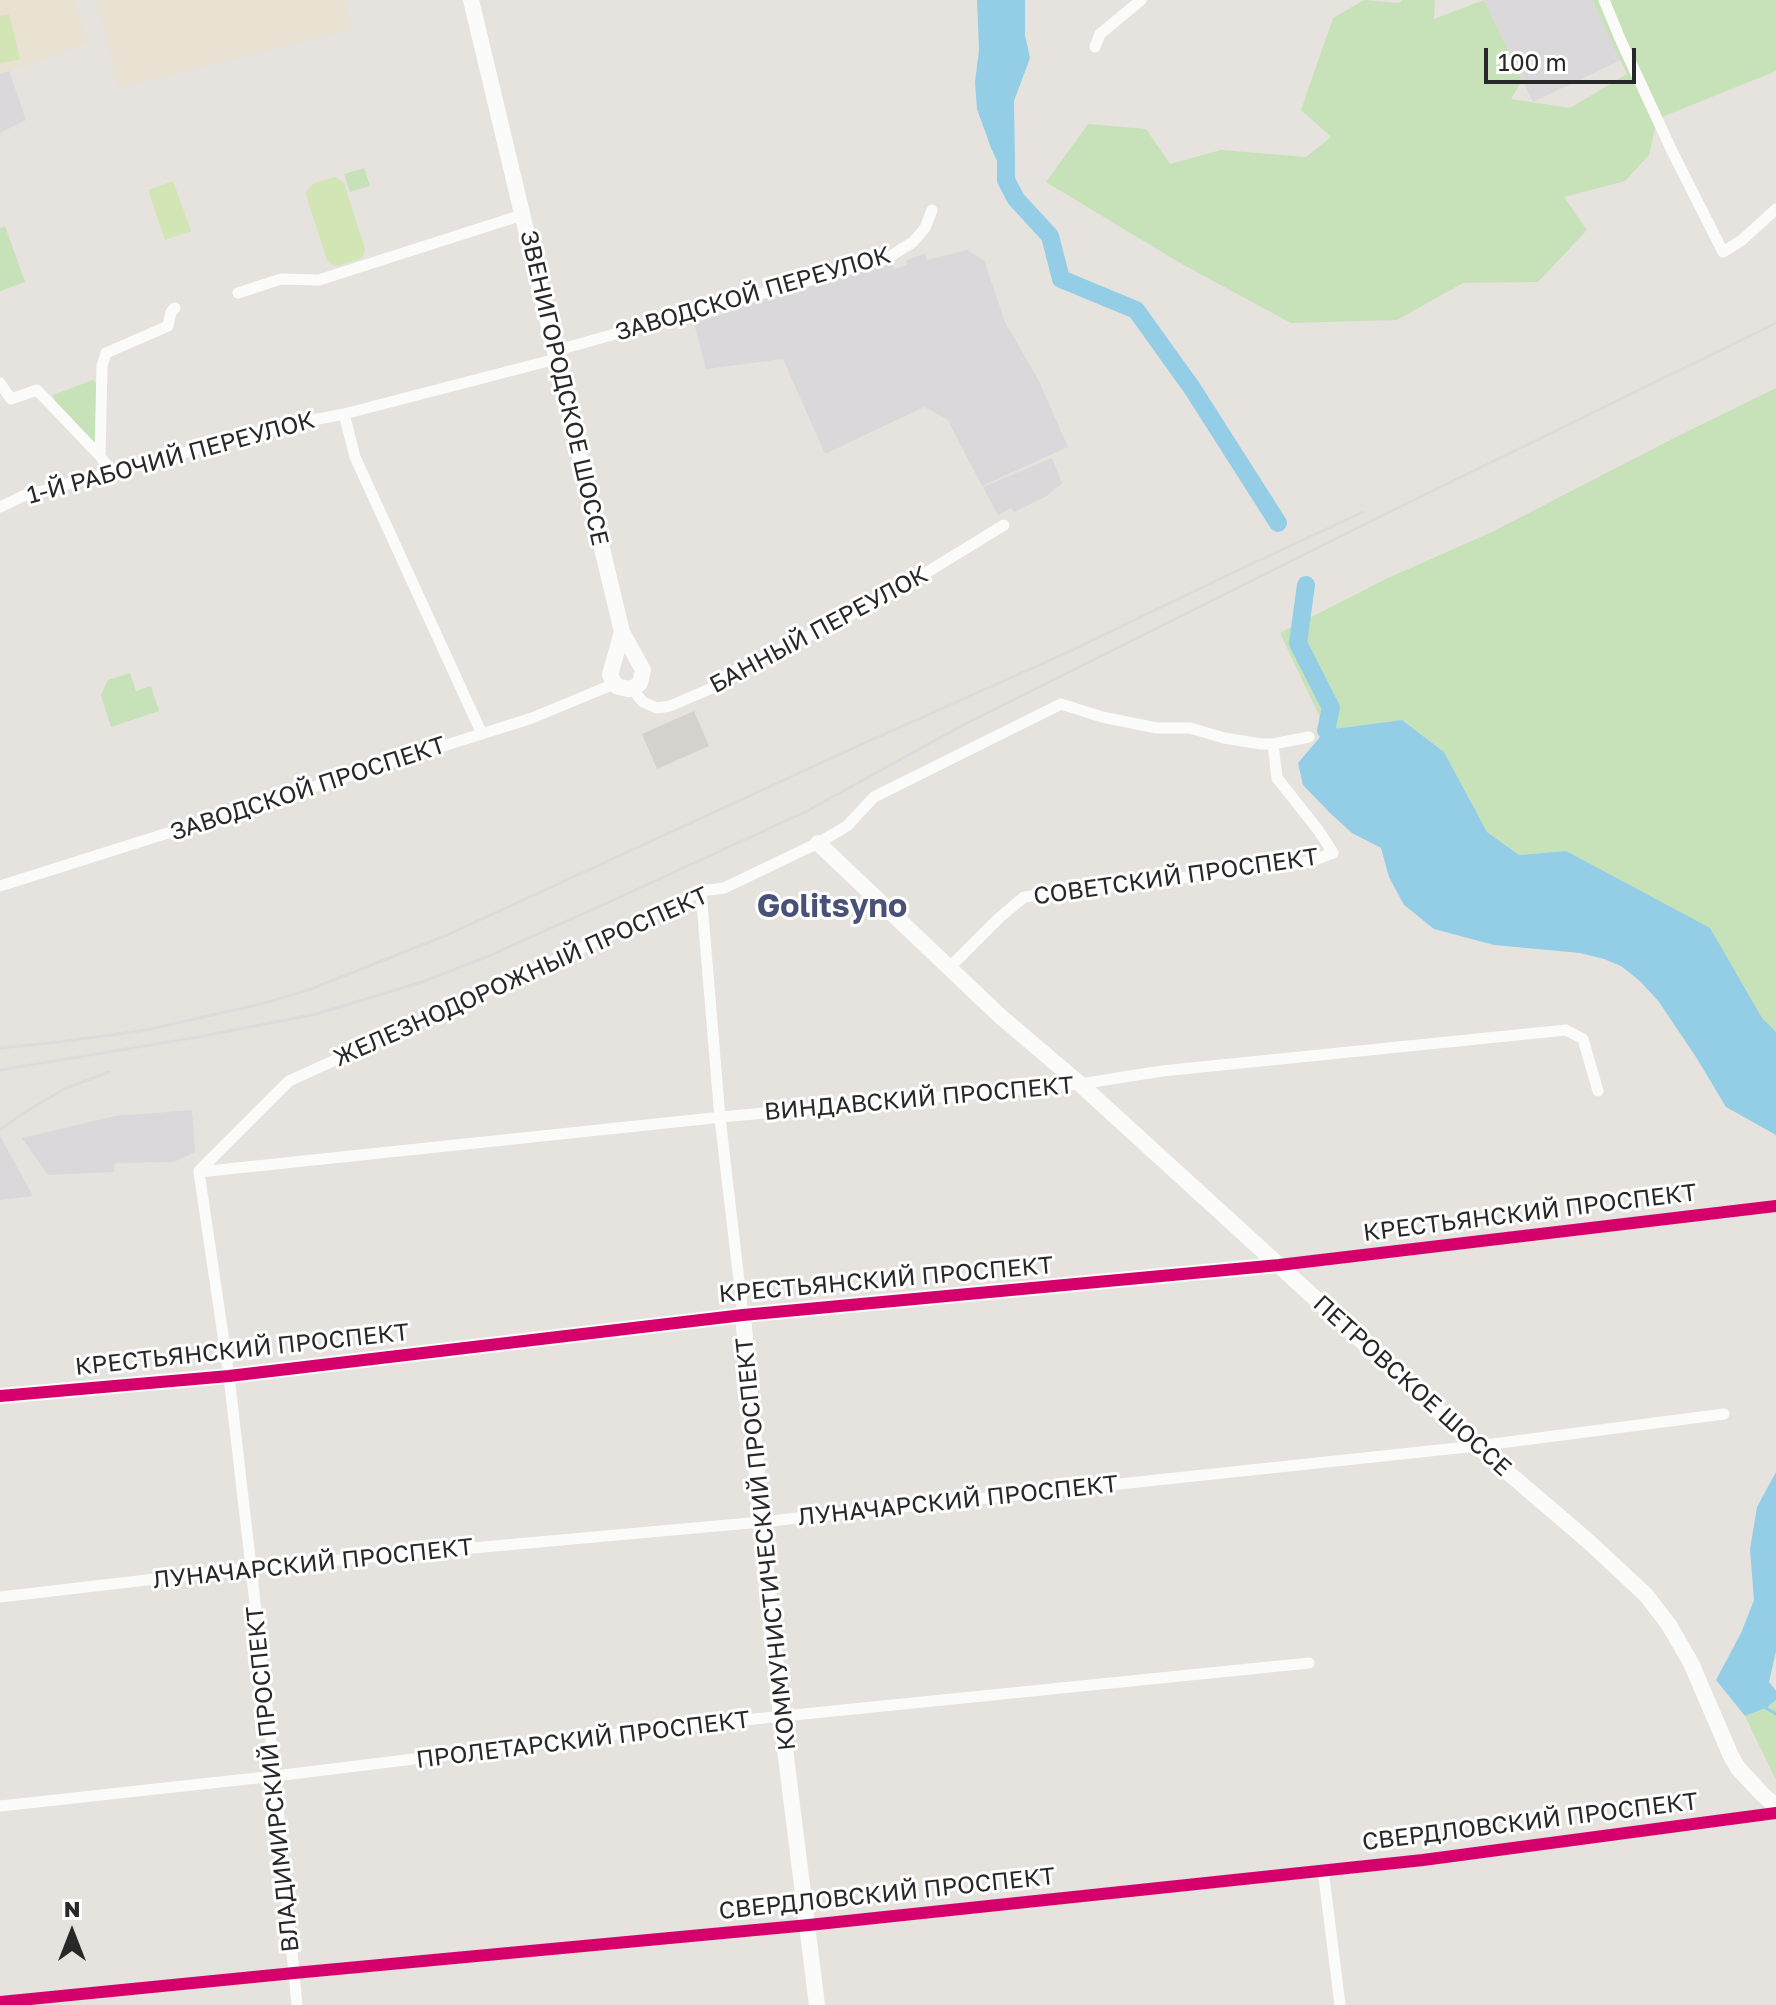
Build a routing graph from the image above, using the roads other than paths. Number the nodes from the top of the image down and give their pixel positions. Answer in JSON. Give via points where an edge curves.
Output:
{"nodes":[{"id":1,"x":471,"y":0,"type":"edge"},
{"id":2,"x":1141,"y":0,"type":"edge"},
{"id":3,"x":1604,"y":0,"type":"edge"},
{"id":4,"x":1095,"y":47,"type":"dead end"},
{"id":5,"x":1776,"y":209,"type":"edge"},
{"id":6,"x":932,"y":210,"type":"dead end"},
{"id":7,"x":522,"y":215,"type":"junction"},
{"id":8,"x":238,"y":293,"type":"dead end"},
{"id":9,"x":175,"y":308,"type":"dead end"},
{"id":10,"x":555,"y":355,"type":"junction"},
{"id":11,"x":0,"y":383,"type":"edge"},
{"id":12,"x":344,"y":414,"type":"junction"},
{"id":13,"x":100,"y":456,"type":"junction"},
{"id":14,"x":112,"y":472,"type":"junction"},
{"id":15,"x":0,"y":507,"type":"edge"},
{"id":16,"x":1004,"y":525,"type":"dead end"},
{"id":17,"x":622,"y":632,"type":"junction"},
{"id":18,"x":638,"y":661,"type":"junction"},
{"id":19,"x":614,"y":662,"type":"junction"},
{"id":20,"x":614,"y":684,"type":"junction"},
{"id":21,"x":632,"y":689,"type":"junction"},
{"id":22,"x":482,"y":734,"type":"junction"},
{"id":23,"x":1309,"y":737,"type":"dead end"},
{"id":24,"x":1273,"y":744,"type":"junction"},
{"id":25,"x":818,"y":843,"type":"junction"},
{"id":26,"x":0,"y":886,"type":"edge"},
{"id":27,"x":701,"y":891,"type":"junction"},
{"id":28,"x":950,"y":967,"type":"junction"},
{"id":29,"x":1080,"y":1084,"type":"junction"},
{"id":30,"x":1598,"y":1091,"type":"dead end"},
{"id":31,"x":720,"y":1118,"type":"junction"},
{"id":32,"x":199,"y":1172,"type":"junction"},
{"id":33,"x":1776,"y":1206,"type":"edge"},
{"id":34,"x":1279,"y":1265,"type":"junction"},
{"id":35,"x":743,"y":1315,"type":"junction"},
{"id":36,"x":229,"y":1376,"type":"junction"},
{"id":37,"x":0,"y":1396,"type":"edge"},
{"id":38,"x":1724,"y":1414,"type":"dead end"},
{"id":39,"x":1477,"y":1446,"type":"junction"},
{"id":40,"x":761,"y":1522,"type":"junction"},
{"id":41,"x":250,"y":1568,"type":"junction"},
{"id":42,"x":0,"y":1597,"type":"edge"},
{"id":43,"x":1309,"y":1663,"type":"dead end"},
{"id":44,"x":781,"y":1717,"type":"junction"},
{"id":45,"x":275,"y":1776,"type":"junction"},
{"id":46,"x":0,"y":1806,"type":"edge"},
{"id":47,"x":1776,"y":1806,"type":"edge"},
{"id":48,"x":1776,"y":1813,"type":"edge"},
{"id":49,"x":1323,"y":1870,"type":"junction"},
{"id":50,"x":809,"y":1925,"type":"junction"},
{"id":51,"x":294,"y":1973,"type":"junction"},
{"id":52,"x":0,"y":2002,"type":"edge"},
{"id":53,"x":297,"y":2005,"type":"edge"},
{"id":54,"x":817,"y":2005,"type":"edge"},
{"id":55,"x":1340,"y":2005,"type":"edge"}],
"edges":[{"from":1,"to":7,"type":"street","name":"ЗВЕНИГОРОДСКОЕ ШОССЕ"},
{"from":2,"to":4,"type":"street","via":[[1100,34]]},
{"from":3,"to":5,"type":"street","via":[[1723,252]]},
{"from":6,"to":10,"type":"street","name":"ЗАВОДСКОЙ ПЕРЕУЛОК","via":[[913,242],[886,259]]},
{"from":7,"to":8,"type":"street","via":[[319,280],[281,279]]},
{"from":7,"to":10,"type":"street","name":"ЗВЕНИГОРОДСКОЕ ШОССЕ"},
{"from":9,"to":13,"type":"street","via":[[168,326],[106,353]]},
{"from":10,"to":12,"type":"street","name":"1-Й РАБОЧИЙ ПЕРЕУЛОК"},
{"from":10,"to":17,"type":"street","name":"ЗВЕНИГОРОДСКОЕ ШОССЕ"},
{"from":11,"to":13,"type":"street","via":[[11,399],[37,390]]},
{"from":12,"to":14,"type":"street","name":"1-Й РАБОЧИЙ ПЕРЕУЛОК"},
{"from":12,"to":22,"type":"street","name":"1-Й РАБОЧИЙ ПЕРЕУЛОК","via":[[355,457]]},
{"from":13,"to":14,"type":"street"},
{"from":14,"to":15,"type":"street","name":"1-Й РАБОЧИЙ ПЕРЕУЛОК"},
{"from":16,"to":21,"type":"street","name":"БАННЫЙ ПЕРЕУЛОК","via":[[893,593],[728,674],[712,688],[657,708]]},
{"from":17,"to":18,"type":"street"},
{"from":17,"to":19,"type":"street"},
{"from":18,"to":19,"type":"street","via":[[626,657]]},
{"from":18,"to":21,"type":"street","via":[[643,677]]},
{"from":19,"to":20,"type":"street"},
{"from":20,"to":21,"type":"street"},
{"from":20,"to":22,"type":"street","name":"ЗАВОДСКОЙ ПРОСПЕКТ"},
{"from":22,"to":26,"type":"street","name":"ЗАВОДСКОЙ ПРОСПЕКТ"},
{"from":23,"to":24,"type":"street","name":"ЖЕЛЕЗНОДОРОЖНЫЙ ПРОСПЕКТ"},
{"from":24,"to":25,"type":"street","name":"ЖЕЛЕЗНОДОРОЖНЫЙ ПРОСПЕКТ","via":[[1190,728],[1157,728],[1061,704],[874,797],[847,826]]},
{"from":24,"to":28,"type":"street","name":"СОВЕТСКИЙ ПРОСПЕКТ","via":[[1277,778],[1333,853],[1309,862],[1024,897]]},
{"from":25,"to":27,"type":"street","name":"ЖЕЛЕЗНОДОРОЖНЫЙ ПРОСПЕКТ","via":[[724,888]]},
{"from":25,"to":28,"type":"street","name":"ПЕТРОВСКОЕ ШОССЕ"},
{"from":27,"to":31,"type":"street","name":"КОММУНИСТИЧЕСКИЙ ПРОСПЕКТ"},
{"from":27,"to":32,"type":"street","name":"ЖЕЛЕЗНОДОРОЖНЫЙ ПРОСПЕКТ","via":[[289,1081]]},
{"from":28,"to":29,"type":"street","name":"ПЕТРОВСКОЕ ШОССЕ"},
{"from":29,"to":30,"type":"street","name":"ВИНДАВСКИЙ ПРОСПЕКТ","via":[[1566,1030],[1583,1039]]},
{"from":29,"to":31,"type":"street","name":"ВИНДАВСКИЙ ПРОСПЕКТ"},
{"from":29,"to":34,"type":"street","name":"ПЕТРОВСКОЕ ШОССЕ"},
{"from":31,"to":32,"type":"street","name":"ВИНДАВСКИЙ ПРОСПЕКТ"},
{"from":31,"to":35,"type":"street","name":"КОММУНИСТИЧЕСКИЙ ПРОСПЕКТ"},
{"from":32,"to":36,"type":"street","name":"ВЛАДИМИРСКИЙ ПРОСПЕКТ"},
{"from":33,"to":34,"type":"street","name":"КРЕСТЬЯНСКИЙ ПРОСПЕКТ"},
{"from":34,"to":35,"type":"street","name":"КРЕСТЬЯНСКИЙ ПРОСПЕКТ"},
{"from":34,"to":39,"type":"street","name":"ПЕТРОВСКОЕ ШОССЕ"},
{"from":35,"to":36,"type":"street","name":"КРЕСТЬЯНСКИЙ ПРОСПЕКТ"},
{"from":35,"to":40,"type":"street","name":"КОММУНИСТИЧЕСКИЙ ПРОСПЕКТ"},
{"from":36,"to":37,"type":"street","name":"КРЕСТЬЯНСКИЙ ПРОСПЕКТ"},
{"from":36,"to":41,"type":"street","name":"ВЛАДИМИРСКИЙ ПРОСПЕКТ"},
{"from":38,"to":39,"type":"street","name":"ЛУНАЧАРСКИЙ ПРОСПЕКТ"},
{"from":39,"to":40,"type":"street","name":"ЛУНАЧАРСКИЙ ПРОСПЕКТ"},
{"from":39,"to":47,"type":"street","name":"ПЕТРОВСКОЕ ШОССЕ","via":[[1646,1595],[1691,1663],[1738,1768]]},
{"from":40,"to":41,"type":"street","name":"ЛУНАЧАРСКИЙ ПРОСПЕКТ"},
{"from":40,"to":44,"type":"street","name":"КОММУНИСТИЧЕСКИЙ ПРОСПЕКТ"},
{"from":41,"to":42,"type":"street","name":"ЛУНАЧАРСКИЙ ПРОСПЕКТ"},
{"from":41,"to":45,"type":"street","name":"ВЛАДИМИРСКИЙ ПРОСПЕКТ"},
{"from":43,"to":44,"type":"street","name":"ПРОЛЕТАРСКИЙ ПРОСПЕКТ"},
{"from":44,"to":45,"type":"street","name":"ПРОЛЕТАРСКИЙ ПРОСПЕКТ"},
{"from":44,"to":50,"type":"street","name":"КОММУНИСТИЧЕСКИЙ ПРОСПЕКТ"},
{"from":45,"to":46,"type":"street","name":"ПРОЛЕТАРСКИЙ ПРОСПЕКТ"},
{"from":45,"to":51,"type":"street","name":"ВЛАДИМИРСКИЙ ПРОСПЕКТ"},
{"from":48,"to":49,"type":"street","name":"СВЕРДЛОВСКИЙ ПРОСПЕКТ"},
{"from":49,"to":50,"type":"street","name":"СВЕРДЛОВСКИЙ ПРОСПЕКТ"},
{"from":49,"to":55,"type":"street"},
{"from":50,"to":51,"type":"street","name":"СВЕРДЛОВСКИЙ ПРОСПЕКТ"},
{"from":50,"to":54,"type":"street","name":"КОММУНИСТИЧЕСКИЙ ПРОСПЕКТ"},
{"from":51,"to":52,"type":"street","name":"СВЕРДЛОВСКИЙ ПРОСПЕКТ"},
{"from":51,"to":53,"type":"street","name":"ВЛАДИМИРСКИЙ ПРОСПЕКТ"}]}
